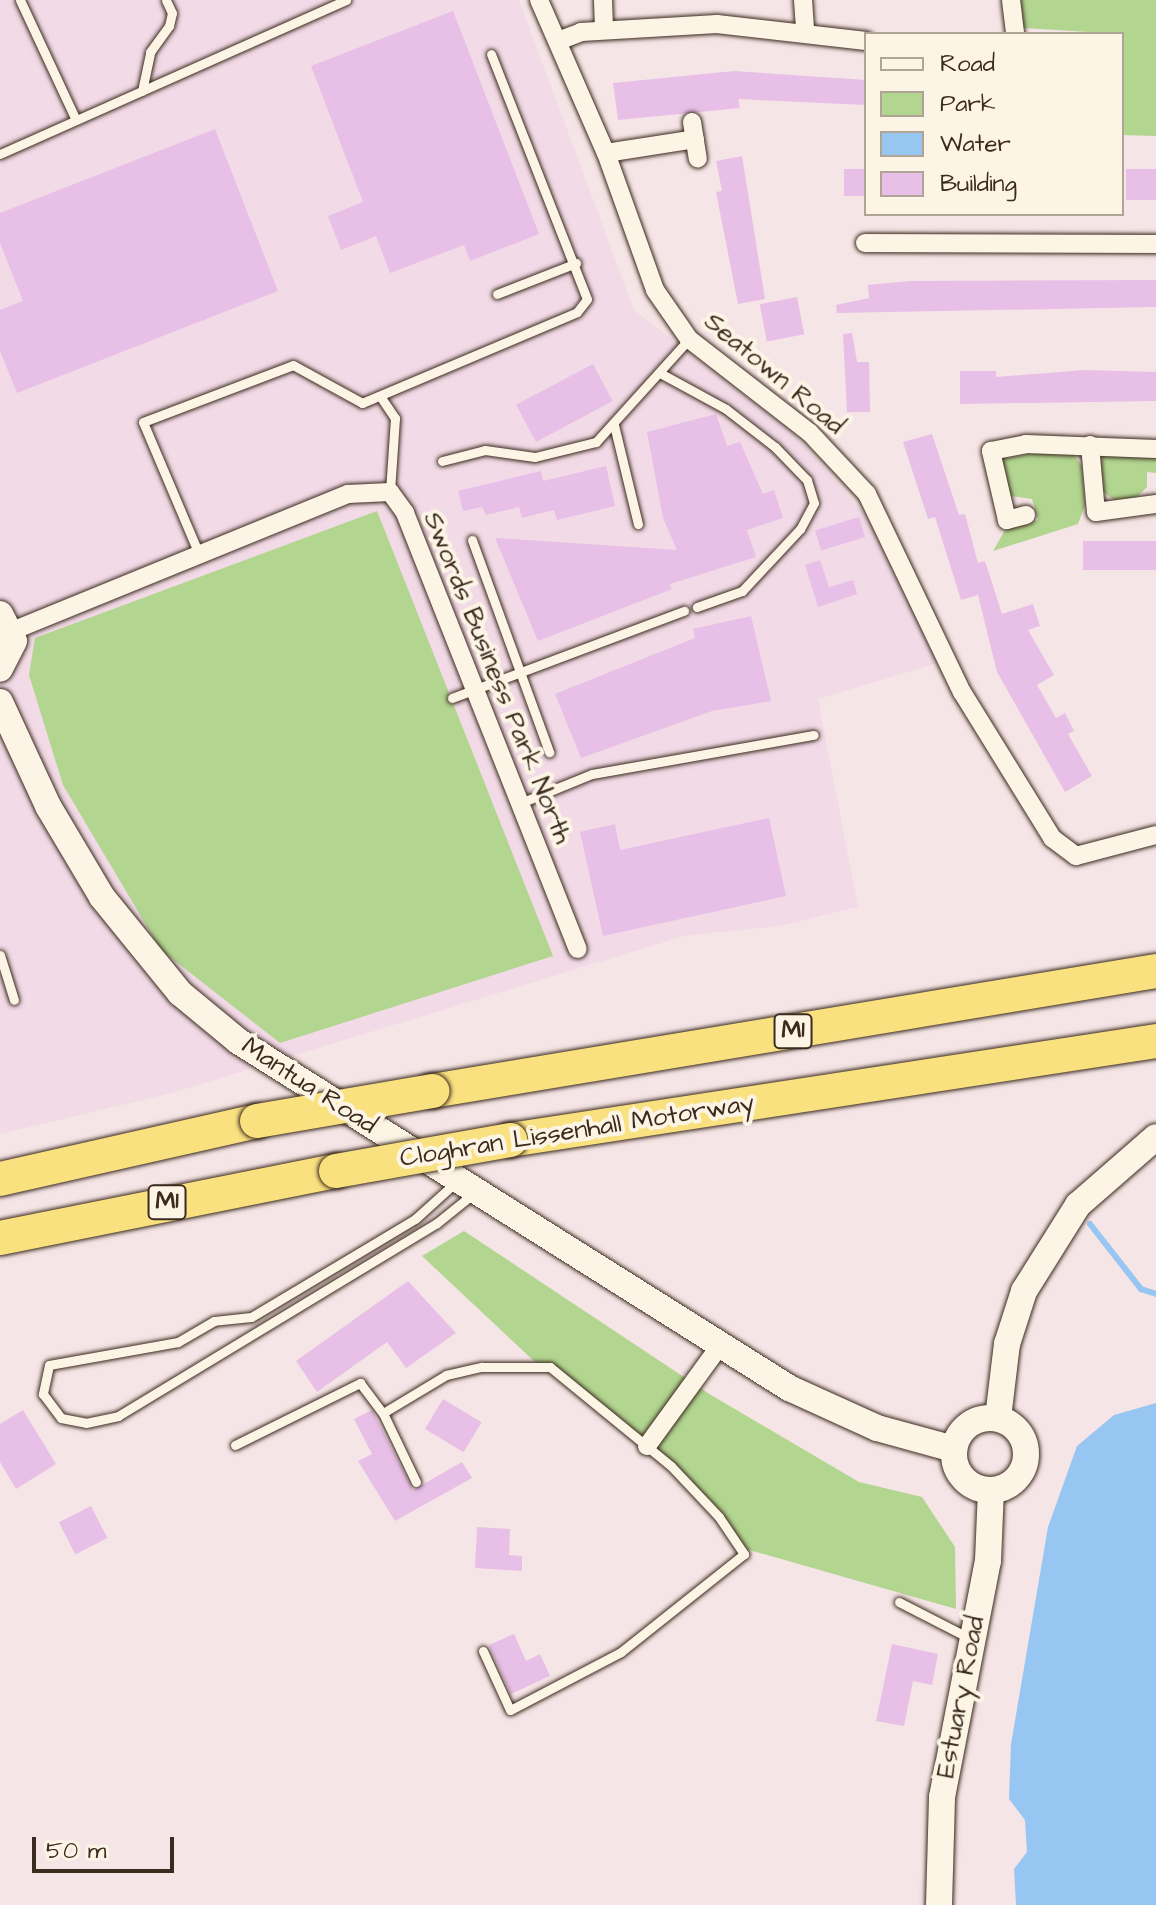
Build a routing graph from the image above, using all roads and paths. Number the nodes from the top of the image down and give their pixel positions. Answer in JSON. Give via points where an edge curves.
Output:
{"nodes":[{"id":1,"x":20,"y":0,"type":"edge"},
{"id":2,"x":166,"y":0,"type":"edge"},
{"id":3,"x":346,"y":0,"type":"edge"},
{"id":4,"x":539,"y":0,"type":"edge"},
{"id":5,"x":603,"y":0,"type":"edge"},
{"id":6,"x":803,"y":0,"type":"edge"},
{"id":7,"x":1011,"y":0,"type":"edge"},
{"id":8,"x":604,"y":30,"type":"junction"},
{"id":9,"x":805,"y":30,"type":"junction"},
{"id":10,"x":1015,"y":32,"type":"edge"},
{"id":11,"x":558,"y":41,"type":"junction"},
{"id":12,"x":864,"y":41,"type":"edge"},
{"id":13,"x":491,"y":54,"type":"dead end"},
{"id":14,"x":142,"y":91,"type":"junction"},
{"id":15,"x":76,"y":120,"type":"junction"},
{"id":16,"x":606,"y":153,"type":"junction"},
{"id":17,"x":0,"y":154,"type":"edge"},
{"id":18,"x":698,"y":159,"type":"dead end"},
{"id":19,"x":865,"y":243,"type":"dead end"},
{"id":20,"x":1156,"y":244,"type":"edge"},
{"id":21,"x":576,"y":263,"type":"junction"},
{"id":22,"x":497,"y":294,"type":"dead end"},
{"id":23,"x":689,"y":339,"type":"junction"},
{"id":24,"x":660,"y":373,"type":"junction"},
{"id":25,"x":380,"y":396,"type":"junction"},
{"id":26,"x":614,"y":425,"type":"junction"},
{"id":27,"x":1090,"y":445,"type":"junction"},
{"id":28,"x":1156,"y":449,"type":"edge"},
{"id":29,"x":442,"y":461,"type":"dead end"},
{"id":30,"x":390,"y":492,"type":"junction"},
{"id":31,"x":1156,"y":504,"type":"edge"},
{"id":32,"x":1026,"y":515,"type":"dead end"},
{"id":33,"x":638,"y":524,"type":"dead end"},
{"id":34,"x":472,"y":540,"type":"dead end"},
{"id":35,"x":199,"y":554,"type":"junction"},
{"id":36,"x":697,"y":607,"type":"dead end"},
{"id":37,"x":684,"y":611,"type":"dead end"},
{"id":38,"x":6,"y":623,"type":"edge"},
{"id":39,"x":0,"y":669,"type":"edge"},
{"id":40,"x":521,"y":674,"type":"junction"},
{"id":41,"x":472,"y":692,"type":"junction"},
{"id":42,"x":452,"y":698,"type":"dead end"},
{"id":43,"x":0,"y":702,"type":"edge"},
{"id":44,"x":814,"y":735,"type":"dead end"},
{"id":45,"x":549,"y":752,"type":"dead end"},
{"id":46,"x":518,"y":804,"type":"junction"},
{"id":47,"x":1156,"y":835,"type":"edge"},
{"id":48,"x":578,"y":949,"type":"dead end"},
{"id":49,"x":0,"y":955,"type":"edge"},
{"id":50,"x":1155,"y":971,"type":"edge"},
{"id":51,"x":14,"y":1000,"type":"dead end"},
{"id":52,"x":1156,"y":1041,"type":"edge"},
{"id":53,"x":1156,"y":1137,"type":"edge"},
{"id":54,"x":0,"y":1179,"type":"edge"},
{"id":55,"x":466,"y":1187,"type":"junction"},
{"id":56,"x":0,"y":1238,"type":"edge"},
{"id":57,"x":719,"y":1347,"type":"junction"},
{"id":58,"x":383,"y":1413,"type":"junction"},
{"id":59,"x":998,"y":1418,"type":"junction"},
{"id":60,"x":235,"y":1445,"type":"dead end"},
{"id":61,"x":647,"y":1446,"type":"junction"},
{"id":62,"x":954,"y":1449,"type":"junction"},
{"id":63,"x":416,"y":1482,"type":"dead end"},
{"id":64,"x":991,"y":1490,"type":"junction"},
{"id":65,"x":899,"y":1602,"type":"dead end"},
{"id":66,"x":971,"y":1639,"type":"junction"},
{"id":67,"x":483,"y":1651,"type":"dead end"},
{"id":68,"x":939,"y":1905,"type":"edge"}],
"edges":[{"from":1,"to":15,"type":"lane"},
{"from":2,"to":14,"type":"lane","via":[[172,13],[169,26],[150,52]]},
{"from":3,"to":14,"type":"lane"},
{"from":4,"to":11,"type":"street","name":"Seatown Road"},
{"from":5,"to":8,"type":"street"},
{"from":6,"to":9,"type":"street"},
{"from":7,"to":10,"type":"street"},
{"from":8,"to":9,"type":"street","via":[[717,24]]},
{"from":8,"to":11,"type":"street"},
{"from":9,"to":12,"type":"street","via":[[833,40]]},
{"from":11,"to":16,"type":"street","name":"Seatown Road"},
{"from":13,"to":21,"type":"lane"},
{"from":14,"to":15,"type":"lane"},
{"from":15,"to":17,"type":"lane"},
{"from":16,"to":18,"type":"street","via":[[694,131]]},
{"from":16,"to":23,"type":"street","name":"Seatown Road","via":[[655,290]]},
{"from":19,"to":20,"type":"street"},
{"from":21,"to":22,"type":"lane"},
{"from":21,"to":25,"type":"lane","via":[[587,299],[577,312]]},
{"from":23,"to":24,"type":"lane"},
{"from":23,"to":47,"type":"street","name":"Seatown Road","via":[[810,433],[867,494],[962,692],[1052,838],[1076,856]]},
{"from":24,"to":26,"type":"lane"},
{"from":24,"to":36,"type":"lane","via":[[726,409],[775,447],[807,480],[814,503],[800,529],[742,591]]},
{"from":25,"to":30,"type":"lane","via":[[395,418]]},
{"from":25,"to":35,"type":"lane","via":[[362,403],[293,365],[143,422]]},
{"from":26,"to":29,"type":"lane","via":[[596,442],[535,457],[485,450]]},
{"from":26,"to":33,"type":"lane"},
{"from":27,"to":28,"type":"street"},
{"from":27,"to":31,"type":"street","via":[[1096,512]]},
{"from":27,"to":32,"type":"street","via":[[1026,444],[991,451],[1007,520]]},
{"from":30,"to":35,"type":"street","name":"Swords Business Park North","via":[[348,494]]},
{"from":30,"to":41,"type":"street","name":"Swords Business Park North","via":[[405,513]]},
{"from":34,"to":40,"type":"lane"},
{"from":35,"to":38,"type":"street","name":"Swords Business Park North"},
{"from":37,"to":40,"type":"lane"},
{"from":38,"to":39,"type":"street","via":[[12,651]]},
{"from":40,"to":41,"type":"lane"},
{"from":40,"to":45,"type":"lane"},
{"from":41,"to":42,"type":"lane"},
{"from":41,"to":46,"type":"street","name":"Swords Business Park North"},
{"from":43,"to":55,"type":"street","name":"Mantua Road","via":[[74,853],[102,897],[180,993],[238,1041]]},
{"from":44,"to":46,"type":"lane","via":[[592,774]]},
{"from":46,"to":48,"type":"street","name":"Swords Business Park North"},
{"from":49,"to":51,"type":"lane"},
{"from":50,"to":54,"type":"highway","number":"M1","bridge":true,"via":[[257,1121]]},
{"from":52,"to":56,"type":"highway","name":"Cloghran Lissenhall Motorway","number":"M1","bridge":true,"via":[[510,1140]]},
{"from":53,"to":59,"type":"street","via":[[1078,1205],[1024,1291],[1007,1344]]},
{"from":55,"to":55,"type":"lane","via":[[437,1223],[118,1416],[86,1423],[61,1418],[43,1394],[49,1365],[178,1342],[214,1321],[251,1317]]},
{"from":55,"to":57,"type":"street","name":"Mantua Road"},
{"from":57,"to":61,"type":"street"},
{"from":57,"to":62,"type":"street","name":"Mantua Road","via":[[789,1388],[877,1428]]},
{"from":58,"to":60,"type":"lane","via":[[360,1383]]},
{"from":58,"to":61,"type":"lane","via":[[446,1375],[482,1367],[550,1367]]},
{"from":58,"to":63,"type":"lane"},
{"from":59,"to":62,"type":"street","via":[[975,1420]]},
{"from":59,"to":64,"type":"street","via":[[1018,1430],[1027,1452],[1013,1482]]},
{"from":61,"to":67,"type":"lane","via":[[719,1517],[744,1554],[621,1652],[510,1710]]},
{"from":62,"to":64,"type":"street","via":[[959,1473]]},
{"from":64,"to":66,"type":"street","name":"Estuary Road","via":[[988,1561]]},
{"from":65,"to":66,"type":"lane"},
{"from":66,"to":68,"type":"street","name":"Estuary Road","via":[[942,1797]]}]}
